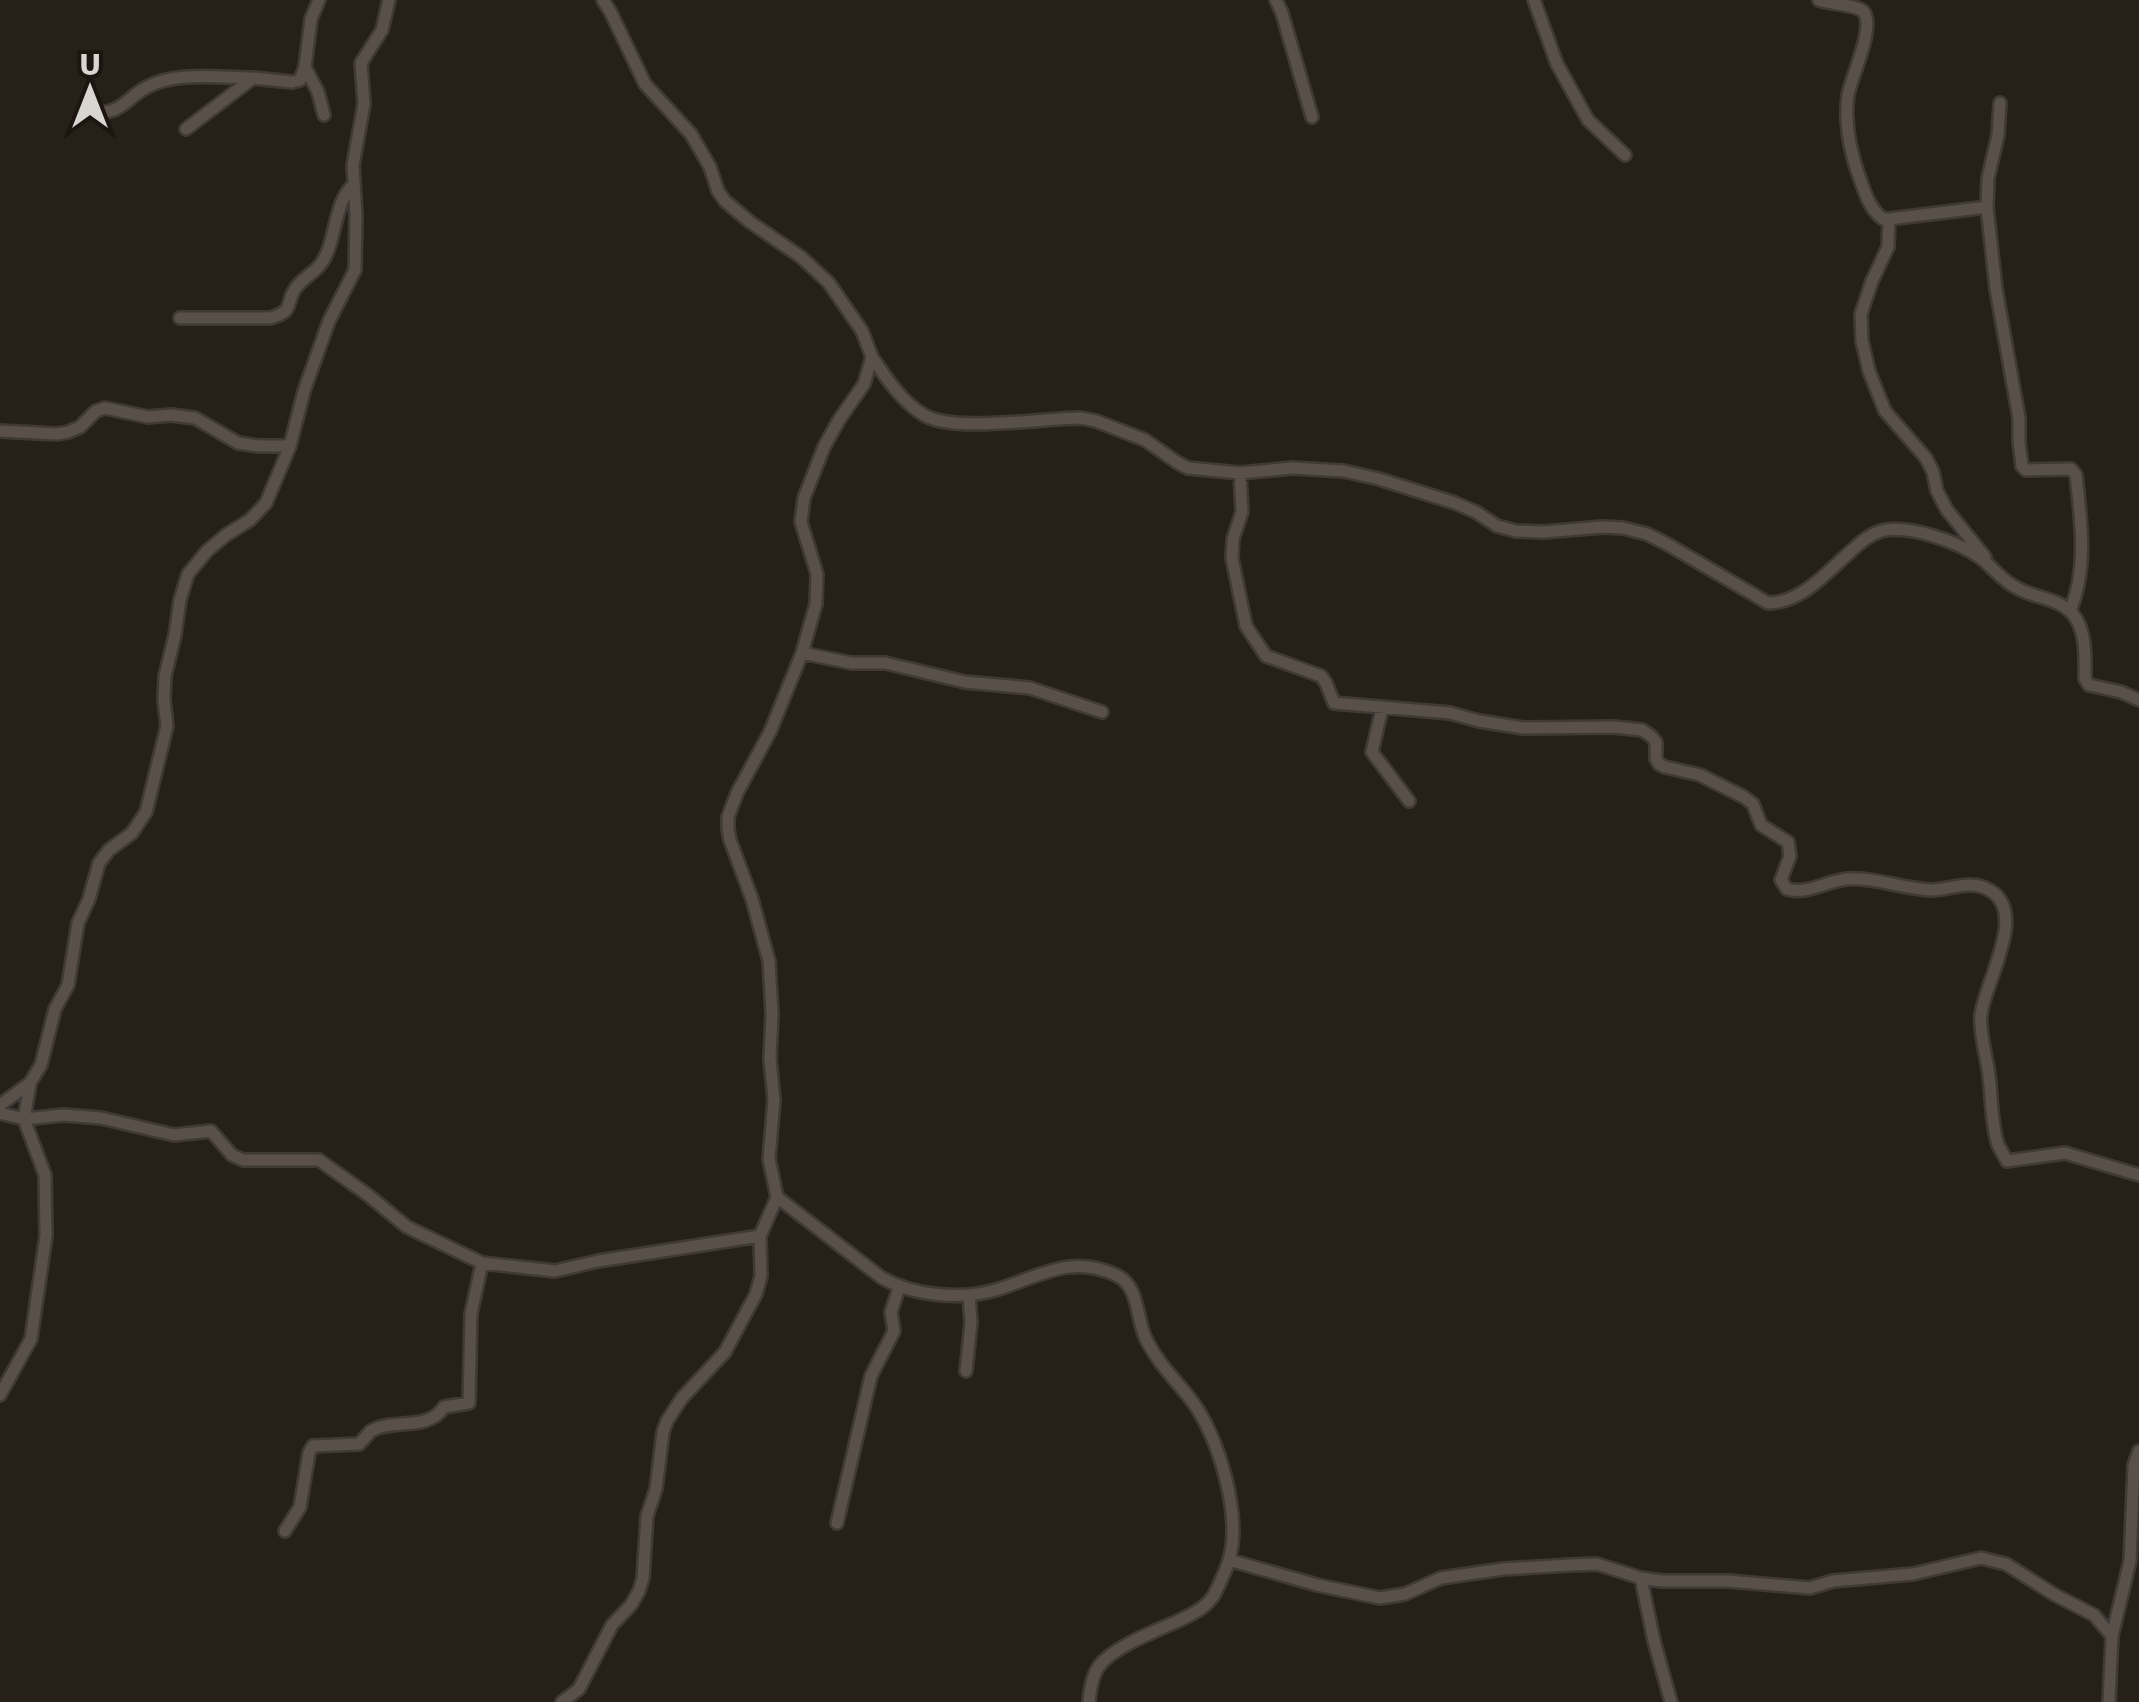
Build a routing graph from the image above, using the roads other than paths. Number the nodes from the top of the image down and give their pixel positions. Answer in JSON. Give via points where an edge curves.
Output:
{"nodes":[{"id":1,"x":319,"y":0,"type":"edge"},
{"id":2,"x":389,"y":0,"type":"edge"},
{"id":3,"x":603,"y":0,"type":"edge"},
{"id":4,"x":1276,"y":0,"type":"edge"},
{"id":5,"x":1534,"y":0,"type":"edge"},
{"id":6,"x":1820,"y":0,"type":"edge"},
{"id":7,"x":305,"y":67,"type":"junction"},
{"id":8,"x":252,"y":78,"type":"junction"},
{"id":9,"x":2000,"y":104,"type":"dead end"},
{"id":10,"x":98,"y":112,"type":"dead end"},
{"id":11,"x":324,"y":115,"type":"dead end"},
{"id":12,"x":1312,"y":117,"type":"dead end"},
{"id":13,"x":186,"y":130,"type":"dead end"},
{"id":14,"x":1626,"y":156,"type":"dead end"},
{"id":15,"x":353,"y":185,"type":"junction"},
{"id":16,"x":1986,"y":207,"type":"junction"},
{"id":17,"x":1888,"y":219,"type":"junction"},
{"id":18,"x":180,"y":318,"type":"dead end"},
{"id":19,"x":872,"y":357,"type":"junction"},
{"id":20,"x":0,"y":431,"type":"edge"},
{"id":21,"x":290,"y":446,"type":"junction"},
{"id":22,"x":1240,"y":473,"type":"junction"},
{"id":23,"x":1992,"y":568,"type":"junction"},
{"id":24,"x":2070,"y":611,"type":"junction"},
{"id":25,"x":802,"y":653,"type":"junction"},
{"id":26,"x":2139,"y":700,"type":"edge"},
{"id":27,"x":1382,"y":708,"type":"junction"},
{"id":28,"x":1102,"y":712,"type":"dead end"},
{"id":29,"x":1409,"y":800,"type":"dead end"},
{"id":30,"x":30,"y":1084,"type":"junction"},
{"id":31,"x":0,"y":1105,"type":"edge"},
{"id":32,"x":0,"y":1113,"type":"edge"},
{"id":33,"x":24,"y":1119,"type":"junction"},
{"id":34,"x":2139,"y":1175,"type":"edge"},
{"id":35,"x":777,"y":1197,"type":"junction"},
{"id":36,"x":760,"y":1236,"type":"junction"},
{"id":37,"x":482,"y":1262,"type":"junction"},
{"id":38,"x":900,"y":1288,"type":"junction"},
{"id":39,"x":970,"y":1295,"type":"junction"},
{"id":40,"x":966,"y":1371,"type":"dead end"},
{"id":41,"x":0,"y":1396,"type":"edge"},
{"id":42,"x":2139,"y":1451,"type":"edge"},
{"id":43,"x":837,"y":1523,"type":"dead end"},
{"id":44,"x":285,"y":1531,"type":"dead end"},
{"id":45,"x":1230,"y":1560,"type":"junction"},
{"id":46,"x":1641,"y":1578,"type":"junction"},
{"id":47,"x":2094,"y":1615,"type":"junction"},
{"id":48,"x":2116,"y":1619,"type":"junction"},
{"id":49,"x":2112,"y":1636,"type":"junction"},
{"id":50,"x":562,"y":1702,"type":"edge"},
{"id":51,"x":1089,"y":1702,"type":"edge"},
{"id":52,"x":1672,"y":1702,"type":"edge"},
{"id":53,"x":2109,"y":1702,"type":"edge"}],
"edges":[{"from":1,"to":7,"type":"street"},
{"from":2,"to":15,"type":"street","via":[[382,30],[361,63],[364,104]]},
{"from":3,"to":19,"type":"street","via":[[644,84],[691,134],[718,191],[829,283]]},
{"from":4,"to":12,"type":"street"},
{"from":5,"to":14,"type":"street","via":[[1557,64],[1588,120]]},
{"from":6,"to":17,"type":"street","via":[[1857,8],[1866,17],[1848,96],[1848,140],[1872,208]]},
{"from":7,"to":8,"type":"street","via":[[296,82]]},
{"from":7,"to":11,"type":"street"},
{"from":8,"to":10,"type":"street","via":[[167,80],[120,108]]},
{"from":8,"to":13,"type":"street"},
{"from":9,"to":16,"type":"street"},
{"from":15,"to":18,"type":"street","via":[[323,262],[296,288],[284,312],[270,318]]},
{"from":15,"to":21,"type":"street","via":[[355,270],[329,320]]},
{"from":16,"to":17,"type":"street"},
{"from":16,"to":24,"type":"street","via":[[2022,466],[2072,469],[2076,476],[2080,583]]},
{"from":17,"to":23,"type":"street","via":[[1888,247],[1862,314],[1869,371],[1886,411],[1926,458],[1947,510]]},
{"from":19,"to":22,"type":"street","via":[[908,403],[936,420],[1080,418],[1145,440],[1188,468]]},
{"from":19,"to":25,"type":"street","via":[[804,498],[804,536],[818,586]]},
{"from":20,"to":21,"type":"street","via":[[68,432],[105,408],[195,418],[238,443]]},
{"from":21,"to":30,"type":"street","via":[[266,503],[188,574],[165,676],[167,726],[148,806],[132,833],[99,863],[78,922],[68,984]]},
{"from":22,"to":23,"type":"street","via":[[1344,470],[1455,503],[1516,530],[1623,528],[1667,544],[1768,603],[1800,594],[1869,535],[1887,530],[1955,544]]},
{"from":22,"to":27,"type":"street","via":[[1242,512],[1232,558],[1249,632],[1266,656],[1321,676],[1334,703]]},
{"from":23,"to":24,"type":"street","via":[[2020,591]]},
{"from":24,"to":26,"type":"street","via":[[2082,634],[2088,685]]},
{"from":25,"to":28,"type":"street","via":[[1030,688]]},
{"from":25,"to":35,"type":"street","via":[[728,817],[769,961],[774,1100],[768,1159]]},
{"from":27,"to":29,"type":"street","via":[[1372,752]]},
{"from":27,"to":34,"type":"street","via":[[1450,712],[1523,728],[1642,730],[1656,742],[1659,764],[1700,774],[1744,797],[1761,825],[1788,842],[1781,880],[1787,889],[1856,879],[1992,891],[2003,908],[2005,930],[1981,1018],[1998,1145],[2007,1162],[2065,1154]]},
{"from":30,"to":31,"type":"street"},
{"from":30,"to":33,"type":"street"},
{"from":32,"to":33,"type":"street"},
{"from":33,"to":37,"type":"street","via":[[101,1118],[174,1135],[208,1130],[243,1160],[319,1160],[407,1227]]},
{"from":33,"to":41,"type":"street","via":[[45,1175],[46,1236],[30,1339]]},
{"from":35,"to":36,"type":"street"},
{"from":35,"to":38,"type":"street"},
{"from":36,"to":37,"type":"street","via":[[555,1271]]},
{"from":36,"to":50,"type":"street","via":[[756,1294],[725,1352],[682,1398],[663,1432],[638,1591],[579,1690]]},
{"from":37,"to":44,"type":"street","via":[[471,1314],[469,1402],[373,1430],[360,1444],[313,1446],[300,1507]]},
{"from":38,"to":39,"type":"street"},
{"from":38,"to":43,"type":"street","via":[[891,1312],[894,1332],[871,1376]]},
{"from":39,"to":40,"type":"street"},
{"from":39,"to":45,"type":"street","via":[[1060,1267],[1094,1268],[1125,1280],[1144,1337],[1195,1404],[1220,1458],[1230,1498]]},
{"from":42,"to":48,"type":"street","via":[[2130,1562]]},
{"from":45,"to":46,"type":"street","via":[[1380,1598],[1441,1578],[1503,1570],[1592,1564]]},
{"from":45,"to":51,"type":"street","via":[[1198,1612],[1100,1665]]},
{"from":46,"to":47,"type":"street","via":[[1810,1588],[1981,1558],[2006,1564]]},
{"from":46,"to":52,"type":"street"},
{"from":47,"to":48,"type":"street"},
{"from":47,"to":49,"type":"street"},
{"from":48,"to":49,"type":"street"},
{"from":49,"to":53,"type":"street"}]}
